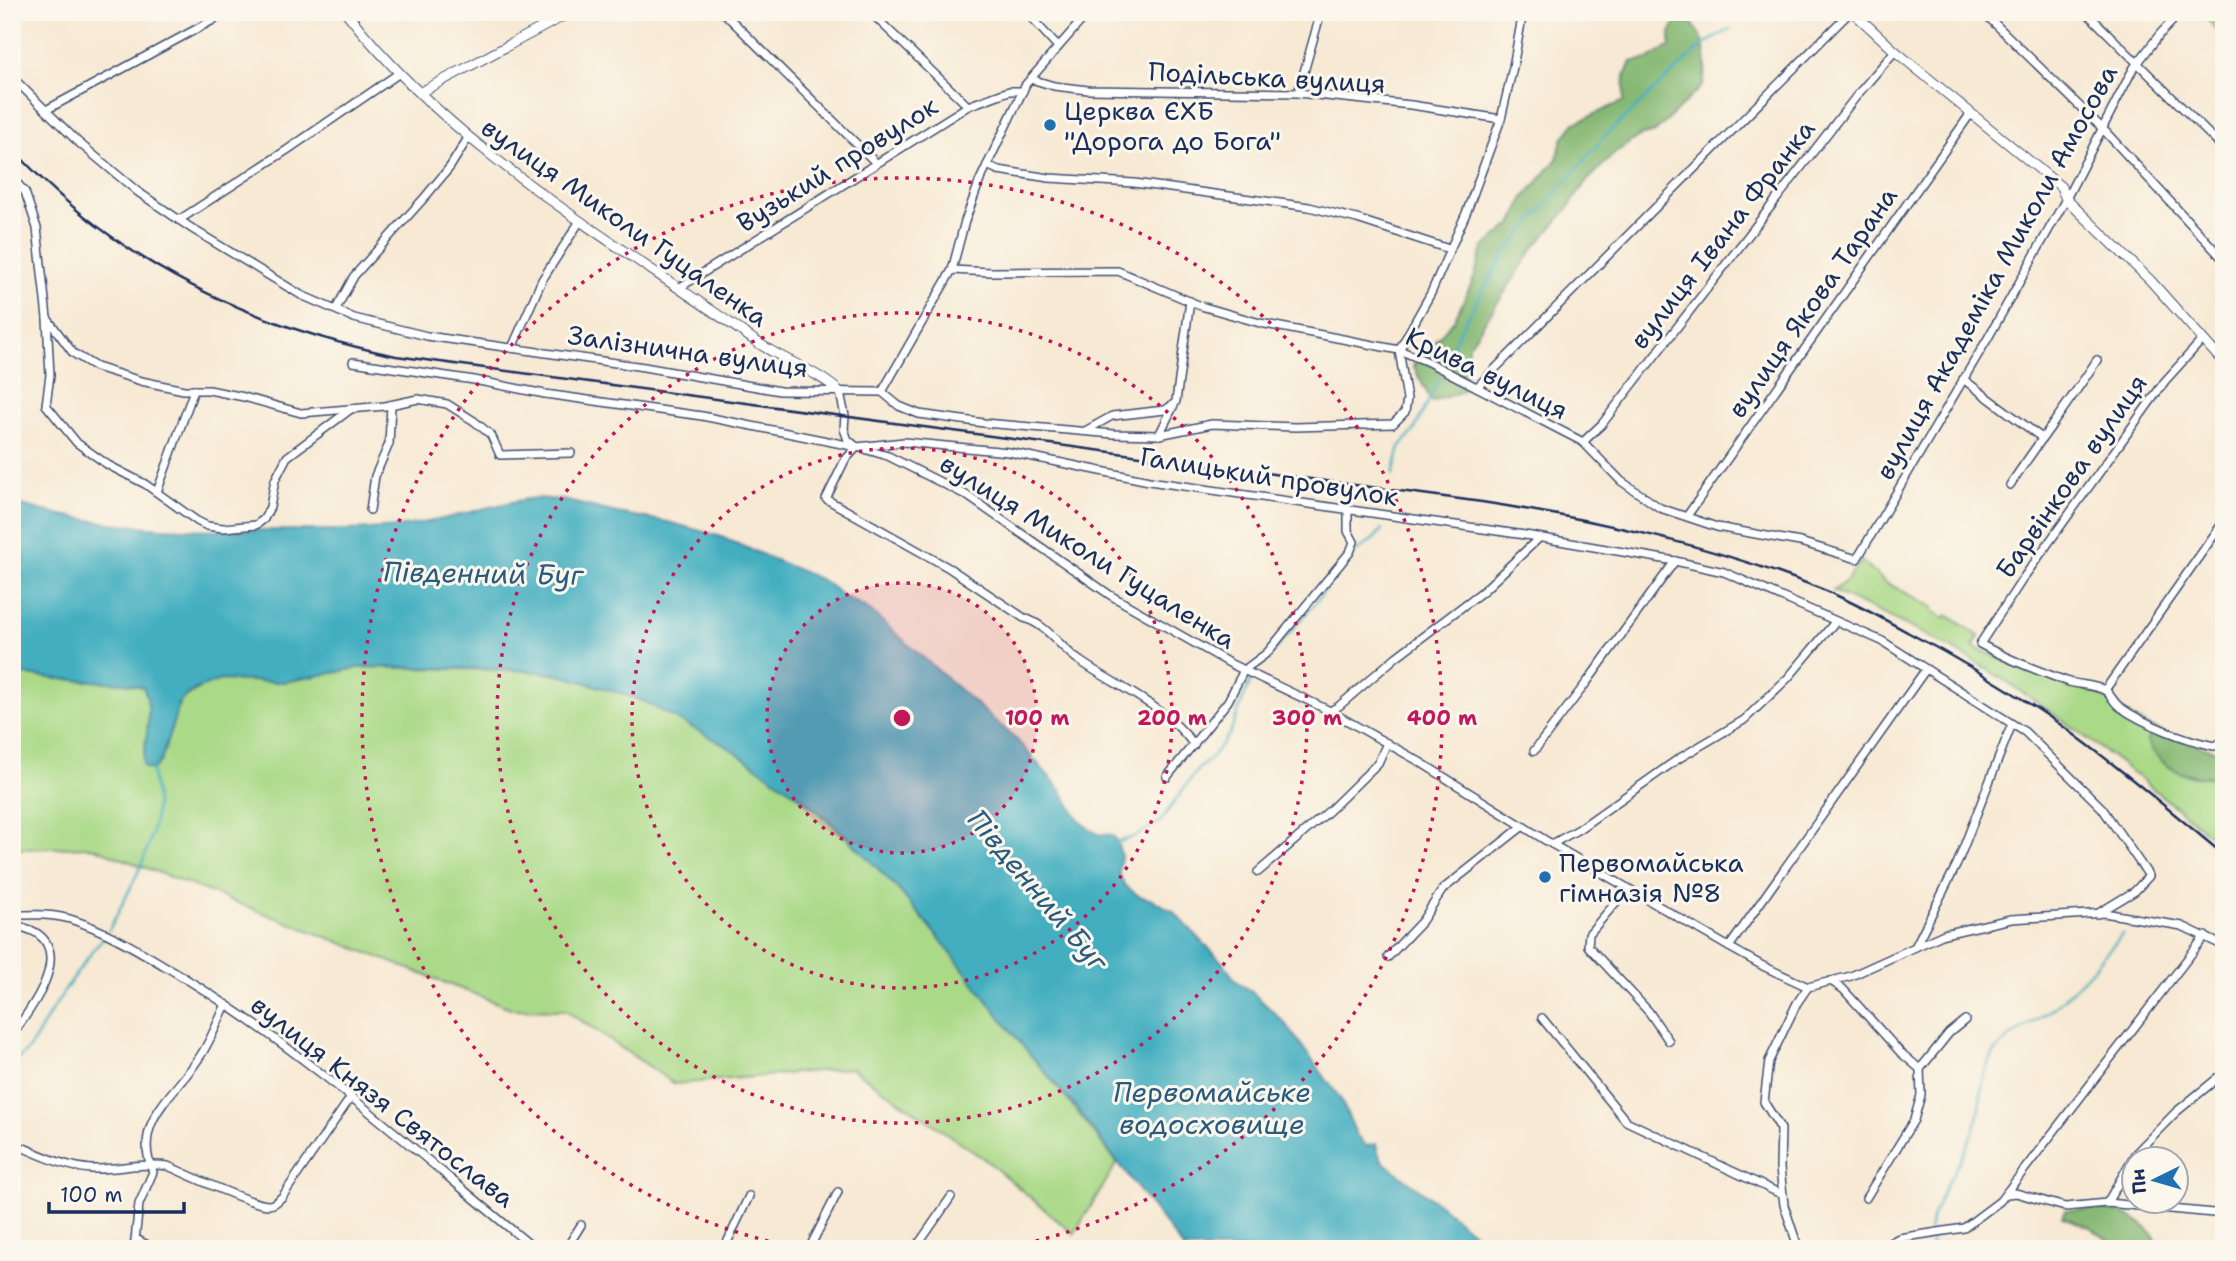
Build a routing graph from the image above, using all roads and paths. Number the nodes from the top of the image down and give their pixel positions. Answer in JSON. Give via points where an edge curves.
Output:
{"nodes":[{"id":1,"x":228,"y":12,"type":"edge"},
{"id":2,"x":346,"y":12,"type":"edge"},
{"id":3,"x":723,"y":12,"type":"edge"},
{"id":4,"x":870,"y":12,"type":"edge"},
{"id":5,"x":1026,"y":12,"type":"edge"},
{"id":6,"x":1089,"y":12,"type":"edge"},
{"id":7,"x":1321,"y":12,"type":"edge"},
{"id":8,"x":1523,"y":12,"type":"edge"},
{"id":9,"x":1852,"y":12,"type":"edge"},
{"id":10,"x":1983,"y":12,"type":"edge"},
{"id":11,"x":2086,"y":12,"type":"edge"},
{"id":12,"x":2181,"y":12,"type":"edge"},
{"id":13,"x":566,"y":13,"type":"edge"},
{"id":14,"x":1058,"y":47,"type":"junction"},
{"id":15,"x":1895,"y":51,"type":"junction"},
{"id":16,"x":2137,"y":62,"type":"junction"},
{"id":17,"x":398,"y":74,"type":"junction"},
{"id":18,"x":12,"y":77,"type":"edge"},
{"id":19,"x":1031,"y":79,"type":"junction"},
{"id":20,"x":1023,"y":91,"type":"junction"},
{"id":21,"x":421,"y":92,"type":"junction"},
{"id":22,"x":1298,"y":93,"type":"junction"},
{"id":23,"x":968,"y":106,"type":"junction"},
{"id":24,"x":46,"y":110,"type":"junction"},
{"id":25,"x":1971,"y":113,"type":"junction"},
{"id":26,"x":1501,"y":119,"type":"junction"},
{"id":27,"x":2102,"y":128,"type":"junction"},
{"id":28,"x":468,"y":138,"type":"junction"},
{"id":29,"x":2224,"y":149,"type":"edge"},
{"id":30,"x":876,"y":163,"type":"junction"},
{"id":31,"x":987,"y":165,"type":"junction"},
{"id":32,"x":12,"y":178,"type":"edge"},
{"id":33,"x":2066,"y":199,"type":"junction"},
{"id":34,"x":179,"y":220,"type":"junction"},
{"id":35,"x":580,"y":221,"type":"junction"},
{"id":36,"x":1449,"y":249,"type":"junction"},
{"id":37,"x":2224,"y":260,"type":"edge"},
{"id":38,"x":952,"y":270,"type":"junction"},
{"id":39,"x":679,"y":288,"type":"junction"},
{"id":40,"x":1190,"y":301,"type":"junction"},
{"id":41,"x":335,"y":309,"type":"junction"},
{"id":42,"x":47,"y":318,"type":"junction"},
{"id":43,"x":2203,"y":338,"type":"junction"},
{"id":44,"x":512,"y":348,"type":"junction"},
{"id":45,"x":1399,"y":350,"type":"junction"},
{"id":46,"x":2097,"y":360,"type":"dead end"},
{"id":47,"x":353,"y":362,"type":"dead end"},
{"id":48,"x":2224,"y":363,"type":"edge"},
{"id":49,"x":1963,"y":379,"type":"junction"},
{"id":50,"x":1477,"y":387,"type":"junction"},
{"id":51,"x":194,"y":390,"type":"junction"},
{"id":52,"x":841,"y":392,"type":"junction"},
{"id":53,"x":882,"y":392,"type":"junction"},
{"id":54,"x":1175,"y":403,"type":"junction"},
{"id":55,"x":391,"y":405,"type":"junction"},
{"id":56,"x":351,"y":409,"type":"junction"},
{"id":57,"x":1085,"y":431,"type":"junction"},
{"id":58,"x":1159,"y":435,"type":"junction"},
{"id":59,"x":2042,"y":438,"type":"junction"},
{"id":60,"x":1583,"y":442,"type":"junction"},
{"id":61,"x":857,"y":447,"type":"junction"},
{"id":62,"x":571,"y":453,"type":"dead end"},
{"id":63,"x":2010,"y":485,"type":"dead end"},
{"id":64,"x":157,"y":492,"type":"junction"},
{"id":65,"x":370,"y":510,"type":"dead end"},
{"id":66,"x":1348,"y":510,"type":"junction"},
{"id":67,"x":1687,"y":516,"type":"junction"},
{"id":68,"x":2224,"y":522,"type":"edge"},
{"id":69,"x":1539,"y":538,"type":"junction"},
{"id":70,"x":1857,"y":559,"type":"joint"},
{"id":71,"x":1675,"y":561,"type":"junction"},
{"id":72,"x":1835,"y":622,"type":"junction"},
{"id":73,"x":1926,"y":669,"type":"junction"},
{"id":74,"x":1244,"y":670,"type":"junction"},
{"id":75,"x":2105,"y":690,"type":"junction"},
{"id":76,"x":1330,"y":711,"type":"junction"},
{"id":77,"x":2012,"y":724,"type":"junction"},
{"id":78,"x":2224,"y":741,"type":"edge"},
{"id":79,"x":1387,"y":743,"type":"junction"},
{"id":80,"x":1194,"y":745,"type":"junction"},
{"id":81,"x":1534,"y":751,"type":"dead end"},
{"id":82,"x":1167,"y":777,"type":"dead end"},
{"id":83,"x":1523,"y":826,"type":"junction"},
{"id":84,"x":1552,"y":844,"type":"junction"},
{"id":85,"x":1258,"y":872,"type":"dead end"},
{"id":86,"x":1628,"y":888,"type":"junction"},
{"id":87,"x":2097,"y":914,"type":"junction"},
{"id":88,"x":12,"y":916,"type":"edge"},
{"id":89,"x":12,"y":924,"type":"edge"},
{"id":90,"x":2205,"y":936,"type":"junction"},
{"id":91,"x":2224,"y":946,"type":"edge"},
{"id":92,"x":1729,"y":947,"type":"junction"},
{"id":93,"x":1915,"y":947,"type":"junction"},
{"id":94,"x":1388,"y":957,"type":"dead end"},
{"id":95,"x":1831,"y":981,"type":"junction"},
{"id":96,"x":1808,"y":987,"type":"junction"},
{"id":97,"x":226,"y":1004,"type":"junction"},
{"id":98,"x":1542,"y":1017,"type":"dead end"},
{"id":99,"x":1965,"y":1020,"type":"dead end"},
{"id":100,"x":12,"y":1035,"type":"edge"},
{"id":101,"x":1669,"y":1041,"type":"dead end"},
{"id":102,"x":1920,"y":1069,"type":"junction"},
{"id":103,"x":2224,"y":1073,"type":"edge"},
{"id":104,"x":351,"y":1097,"type":"junction"},
{"id":105,"x":12,"y":1143,"type":"edge"},
{"id":106,"x":150,"y":1165,"type":"junction"},
{"id":107,"x":838,"y":1192,"type":"dead end"},
{"id":108,"x":2007,"y":1194,"type":"junction"},
{"id":109,"x":1783,"y":1195,"type":"junction"},
{"id":110,"x":749,"y":1196,"type":"dead end"},
{"id":111,"x":951,"y":1197,"type":"dead end"},
{"id":112,"x":1866,"y":1198,"type":"dead end"},
{"id":113,"x":2107,"y":1203,"type":"junction"},
{"id":114,"x":2224,"y":1213,"type":"edge"},
{"id":115,"x":581,"y":1225,"type":"dead end"},
{"id":116,"x":136,"y":1239,"type":"junction"},
{"id":117,"x":728,"y":1248,"type":"edge"},
{"id":118,"x":134,"y":1249,"type":"edge"},
{"id":119,"x":155,"y":1249,"type":"edge"},
{"id":120,"x":535,"y":1249,"type":"edge"},
{"id":121,"x":566,"y":1249,"type":"edge"},
{"id":122,"x":809,"y":1249,"type":"edge"},
{"id":123,"x":915,"y":1249,"type":"edge"},
{"id":124,"x":1802,"y":1249,"type":"edge"},
{"id":125,"x":1878,"y":1249,"type":"edge"}],
"edges":[{"from":1,"to":24,"type":"street"},
{"from":2,"to":17,"type":"street","name":"вулиця Миколи Гуцаленка"},
{"from":3,"to":30,"type":"street"},
{"from":4,"to":23,"type":"street"},
{"from":5,"to":14,"type":"street"},
{"from":6,"to":14,"type":"street"},
{"from":7,"to":22,"type":"street"},
{"from":8,"to":26,"type":"street"},
{"from":9,"to":15,"type":"street"},
{"from":9,"to":50,"type":"street"},
{"from":10,"to":27,"type":"street"},
{"from":11,"to":16,"type":"street"},
{"from":12,"to":16,"type":"street","name":"вулиця Академіка Миколи Амосова"},
{"from":13,"to":21,"type":"street"},
{"from":14,"to":19,"type":"street"},
{"from":15,"to":25,"type":"street"},
{"from":15,"to":60,"type":"street","name":"вулиця Івана Франка","via":[[1602,424]]},
{"from":16,"to":27,"type":"street","name":"вулиця Академіка Миколи Амосова"},
{"from":16,"to":29,"type":"street"},
{"from":17,"to":21,"type":"street","name":"вулиця Миколи Гуцаленка"},
{"from":17,"to":34,"type":"street"},
{"from":18,"to":24,"type":"street","name":"Залізнична вулиця"},
{"from":19,"to":20,"type":"street"},
{"from":19,"to":22,"type":"street","name":"Подільська вулиця","via":[[1088,90]]},
{"from":20,"to":23,"type":"street","name":"Вузький провулок","via":[[1009,91]]},
{"from":20,"to":31,"type":"street"},
{"from":21,"to":28,"type":"street","name":"вулиця Миколи Гуцаленка"},
{"from":22,"to":26,"type":"street","name":"Подільська вулиця"},
{"from":23,"to":30,"type":"street","name":"Вузький провулок"},
{"from":24,"to":34,"type":"street","name":"Залізнична вулиця","via":[[138,192]]},
{"from":25,"to":33,"type":"street","via":[[2061,187]]},
{"from":25,"to":67,"type":"street","name":"вулиця Якова Тарана"},
{"from":26,"to":36,"type":"street"},
{"from":27,"to":33,"type":"street","name":"вулиця Академіка Миколи Амосова"},
{"from":27,"to":37,"type":"street"},
{"from":28,"to":35,"type":"street","name":"вулиця Миколи Гуцаленка"},
{"from":28,"to":41,"type":"street","via":[[450,167],[354,276]]},
{"from":30,"to":39,"type":"street","name":"Вузький провулок"},
{"from":31,"to":36,"type":"street","via":[[1049,178],[1146,185],[1309,208]]},
{"from":31,"to":38,"type":"street"},
{"from":32,"to":42,"type":"street","via":[[25,192],[37,228]]},
{"from":33,"to":43,"type":"street"},
{"from":33,"to":49,"type":"street","name":"вулиця Академіка Миколи Амосова"},
{"from":34,"to":41,"type":"street","name":"Залізнична вулиця","via":[[301,295]]},
{"from":35,"to":39,"type":"street","name":"вулиця Миколи Гуцаленка"},
{"from":35,"to":44,"type":"street","via":[[541,280]]},
{"from":36,"to":45,"type":"street"},
{"from":38,"to":40,"type":"street","name":"Крива вулиця","via":[[1118,271]]},
{"from":38,"to":53,"type":"street"},
{"from":39,"to":52,"type":"street","name":"вулиця Миколи Гуцаленка"},
{"from":40,"to":45,"type":"street","name":"Крива вулиця","via":[[1260,323]]},
{"from":40,"to":54,"type":"street"},
{"from":41,"to":44,"type":"street","name":"Залізнична вулиця","via":[[427,336]]},
{"from":42,"to":51,"type":"street","via":[[73,353],[96,367]]},
{"from":42,"to":64,"type":"street","via":[[50,375],[46,405],[76,443]]},
{"from":43,"to":48,"type":"street"},
{"from":43,"to":75,"type":"street","name":"Барвінкова вулиця","via":[[2157,391],[1980,644],[2041,672]]},
{"from":44,"to":52,"type":"street","name":"Залізнична вулиця","via":[[780,391]]},
{"from":45,"to":50,"type":"street","name":"Крива вулиця"},
{"from":45,"to":58,"type":"street","via":[[1407,399],[1405,412],[1393,424],[1212,424]]},
{"from":46,"to":59,"type":"street"},
{"from":47,"to":61,"type":"street","via":[[702,416]]},
{"from":49,"to":59,"type":"street"},
{"from":49,"to":70,"type":"street","name":"вулиця Академіка Миколи Амосова"},
{"from":50,"to":60,"type":"street","name":"Крива вулиця"},
{"from":51,"to":56,"type":"street","via":[[244,397],[301,414]]},
{"from":51,"to":64,"type":"street"},
{"from":52,"to":53,"type":"street","name":"Залізнична вулиця"},
{"from":52,"to":61,"type":"street","via":[[844,429]]},
{"from":53,"to":57,"type":"street","via":[[919,414]]},
{"from":54,"to":57,"type":"street","via":[[1165,410],[1112,416]]},
{"from":54,"to":58,"type":"street"},
{"from":55,"to":56,"type":"street"},
{"from":55,"to":62,"type":"street","via":[[418,399],[447,404],[491,435],[500,455]]},
{"from":55,"to":65,"type":"street","via":[[389,444],[376,476]]},
{"from":56,"to":64,"type":"street","via":[[287,457],[275,480],[270,507],[256,525],[207,526]]},
{"from":57,"to":58,"type":"street"},
{"from":59,"to":63,"type":"street"},
{"from":60,"to":67,"type":"street","name":"Крива вулиця","via":[[1621,481],[1660,508]]},
{"from":61,"to":66,"type":"street","name":"Галицький провулок","via":[[904,442],[1009,453],[1149,481]]},
{"from":61,"to":74,"type":"street","name":"вулиця Миколи Гуцаленка","via":[[888,456],[966,495],[1110,595]]},
{"from":61,"to":80,"type":"street","via":[[825,499],[1037,622],[1077,660],[1168,716]]},
{"from":66,"to":69,"type":"street","name":"Галицький провулок"},
{"from":66,"to":74,"type":"street","via":[[1348,531],[1354,542],[1350,552],[1267,653]]},
{"from":67,"to":70,"type":"street","name":"Крива вулиця"},
{"from":68,"to":75,"type":"street"},
{"from":69,"to":71,"type":"street","name":"Галицький провулок"},
{"from":69,"to":76,"type":"street","via":[[1483,591]]},
{"from":71,"to":72,"type":"street","name":"Галицький провулок","via":[[1724,572]]},
{"from":71,"to":81,"type":"street"},
{"from":72,"to":73,"type":"street","name":"Галицький провулок","via":[[1882,641]]},
{"from":72,"to":84,"type":"street","via":[[1788,678],[1744,720]]},
{"from":73,"to":77,"type":"street","name":"Галицький провулок"},
{"from":73,"to":92,"type":"street"},
{"from":74,"to":76,"type":"street","name":"вулиця Миколи Гуцаленка"},
{"from":74,"to":80,"type":"street","via":[[1228,701]]},
{"from":75,"to":78,"type":"street","via":[[2118,706],[2144,721],[2214,746]]},
{"from":76,"to":79,"type":"street","name":"вулиця Миколи Гуцаленка"},
{"from":77,"to":87,"type":"street","name":"Галицький провулок","via":[[2102,808],[2149,876],[2135,891]]},
{"from":77,"to":93,"type":"street","via":[[1957,864]]},
{"from":79,"to":83,"type":"street","name":"вулиця Миколи Гуцаленка"},
{"from":79,"to":85,"type":"street","via":[[1378,763]]},
{"from":80,"to":82,"type":"street"},
{"from":83,"to":84,"type":"street","name":"вулиця Миколи Гуцаленка"},
{"from":83,"to":94,"type":"street","via":[[1443,889],[1422,921]]},
{"from":84,"to":86,"type":"street","name":"вулиця Миколи Гуцаленка"},
{"from":86,"to":92,"type":"street","name":"вулиця Миколи Гуцаленка"},
{"from":86,"to":101,"type":"street","via":[[1589,934],[1588,946],[1649,1012]]},
{"from":87,"to":90,"type":"street","via":[[2154,920]]},
{"from":87,"to":93,"type":"street","via":[[2011,919],[1944,934]]},
{"from":88,"to":97,"type":"street","name":"вулиця Князя Святослава","via":[[67,918],[97,929]]},
{"from":89,"to":100,"type":"street","via":[[38,934],[47,947],[49,962],[40,997]]},
{"from":90,"to":91,"type":"street"},
{"from":90,"to":108,"type":"street"},
{"from":92,"to":96,"type":"street","name":"вулиця Миколи Гуцаленка"},
{"from":93,"to":95,"type":"street"},
{"from":95,"to":96,"type":"street"},
{"from":95,"to":102,"type":"street"},
{"from":96,"to":109,"type":"street","via":[[1769,1061],[1764,1102],[1781,1129]]},
{"from":97,"to":104,"type":"street","name":"вулиця Князя Святослава"},
{"from":97,"to":106,"type":"street","via":[[198,1059],[151,1121]]},
{"from":98,"to":109,"type":"street","via":[[1626,1121]]},
{"from":99,"to":102,"type":"street"},
{"from":102,"to":112,"type":"street","via":[[1921,1095],[1914,1120]]},
{"from":103,"to":113,"type":"street","via":[[2135,1154]]},
{"from":104,"to":106,"type":"street","via":[[273,1205],[168,1166]]},
{"from":104,"to":120,"type":"street","name":"вулиця Князя Святослава"},
{"from":105,"to":106,"type":"street","via":[[90,1169]]},
{"from":106,"to":116,"type":"street","via":[[153,1172],[139,1203]]},
{"from":107,"to":122,"type":"street"},
{"from":108,"to":113,"type":"street","via":[[2065,1207]]},
{"from":108,"to":125,"type":"street","via":[[1964,1228],[1899,1238]]},
{"from":109,"to":124,"type":"street"},
{"from":110,"to":117,"type":"street"},
{"from":111,"to":123,"type":"street"},
{"from":113,"to":114,"type":"street"},
{"from":115,"to":121,"type":"street"},
{"from":116,"to":118,"type":"street"},
{"from":116,"to":119,"type":"street"}]}
